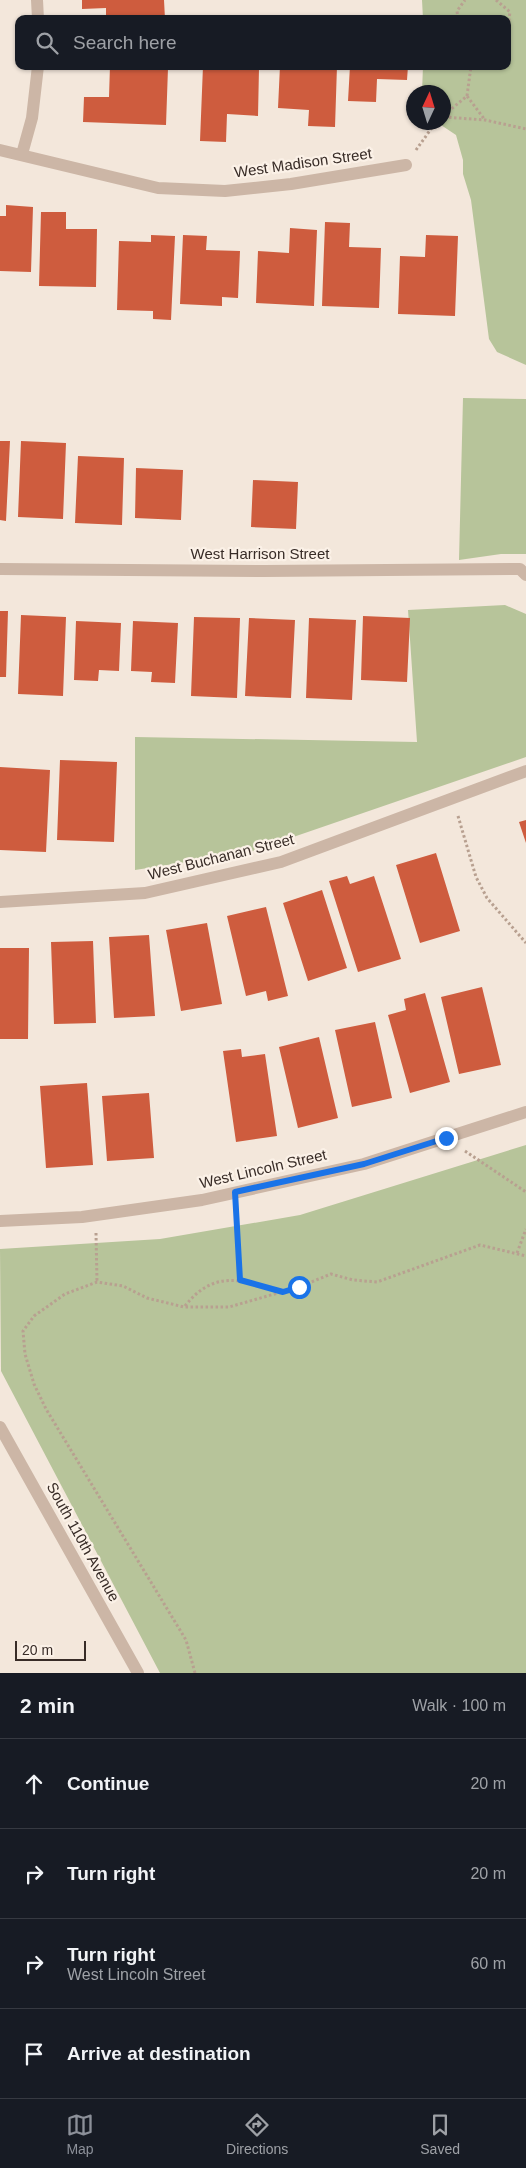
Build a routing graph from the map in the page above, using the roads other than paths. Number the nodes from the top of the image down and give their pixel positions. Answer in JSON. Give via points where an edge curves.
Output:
{"nodes":[{"id":1,"x":37,"y":0,"type":"edge"},
{"id":2,"x":38,"y":15,"type":"edge"},
{"id":3,"x":38,"y":70,"type":"edge"},
{"id":4,"x":0,"y":150,"type":"edge"},
{"id":5,"x":22,"y":154,"type":"junction"},
{"id":6,"x":406,"y":165,"type":"road end"},
{"id":7,"x":0,"y":569,"type":"edge"},
{"id":8,"x":523,"y":572,"type":"edge"},
{"id":9,"x":526,"y":771,"type":"edge"},
{"id":10,"x":0,"y":902,"type":"edge"},
{"id":11,"x":526,"y":1112,"type":"edge"},
{"id":12,"x":0,"y":1221,"type":"edge"},
{"id":13,"x":0,"y":1427,"type":"edge"},
{"id":14,"x":138,"y":1673,"type":"edge"}],
"edges":[{"from":1,"to":2,"type":"street"},
{"from":3,"to":5,"type":"street","via":[[32,118]]},
{"from":4,"to":5,"type":"street","name":"West Madison Street"},
{"from":5,"to":6,"type":"street","name":"West Madison Street","via":[[158,188],[225,190],[291,184]]},
{"from":7,"to":8,"type":"street","name":"West Harrison Street"},
{"from":9,"to":10,"type":"street","name":"West Buchanan Street","via":[[272,864],[145,893]]},
{"from":11,"to":12,"type":"street","name":"West Lincoln Street","via":[[364,1164],[202,1200],[96,1215]]},
{"from":13,"to":14,"type":"street","name":"South 110th Avenue"}]}
